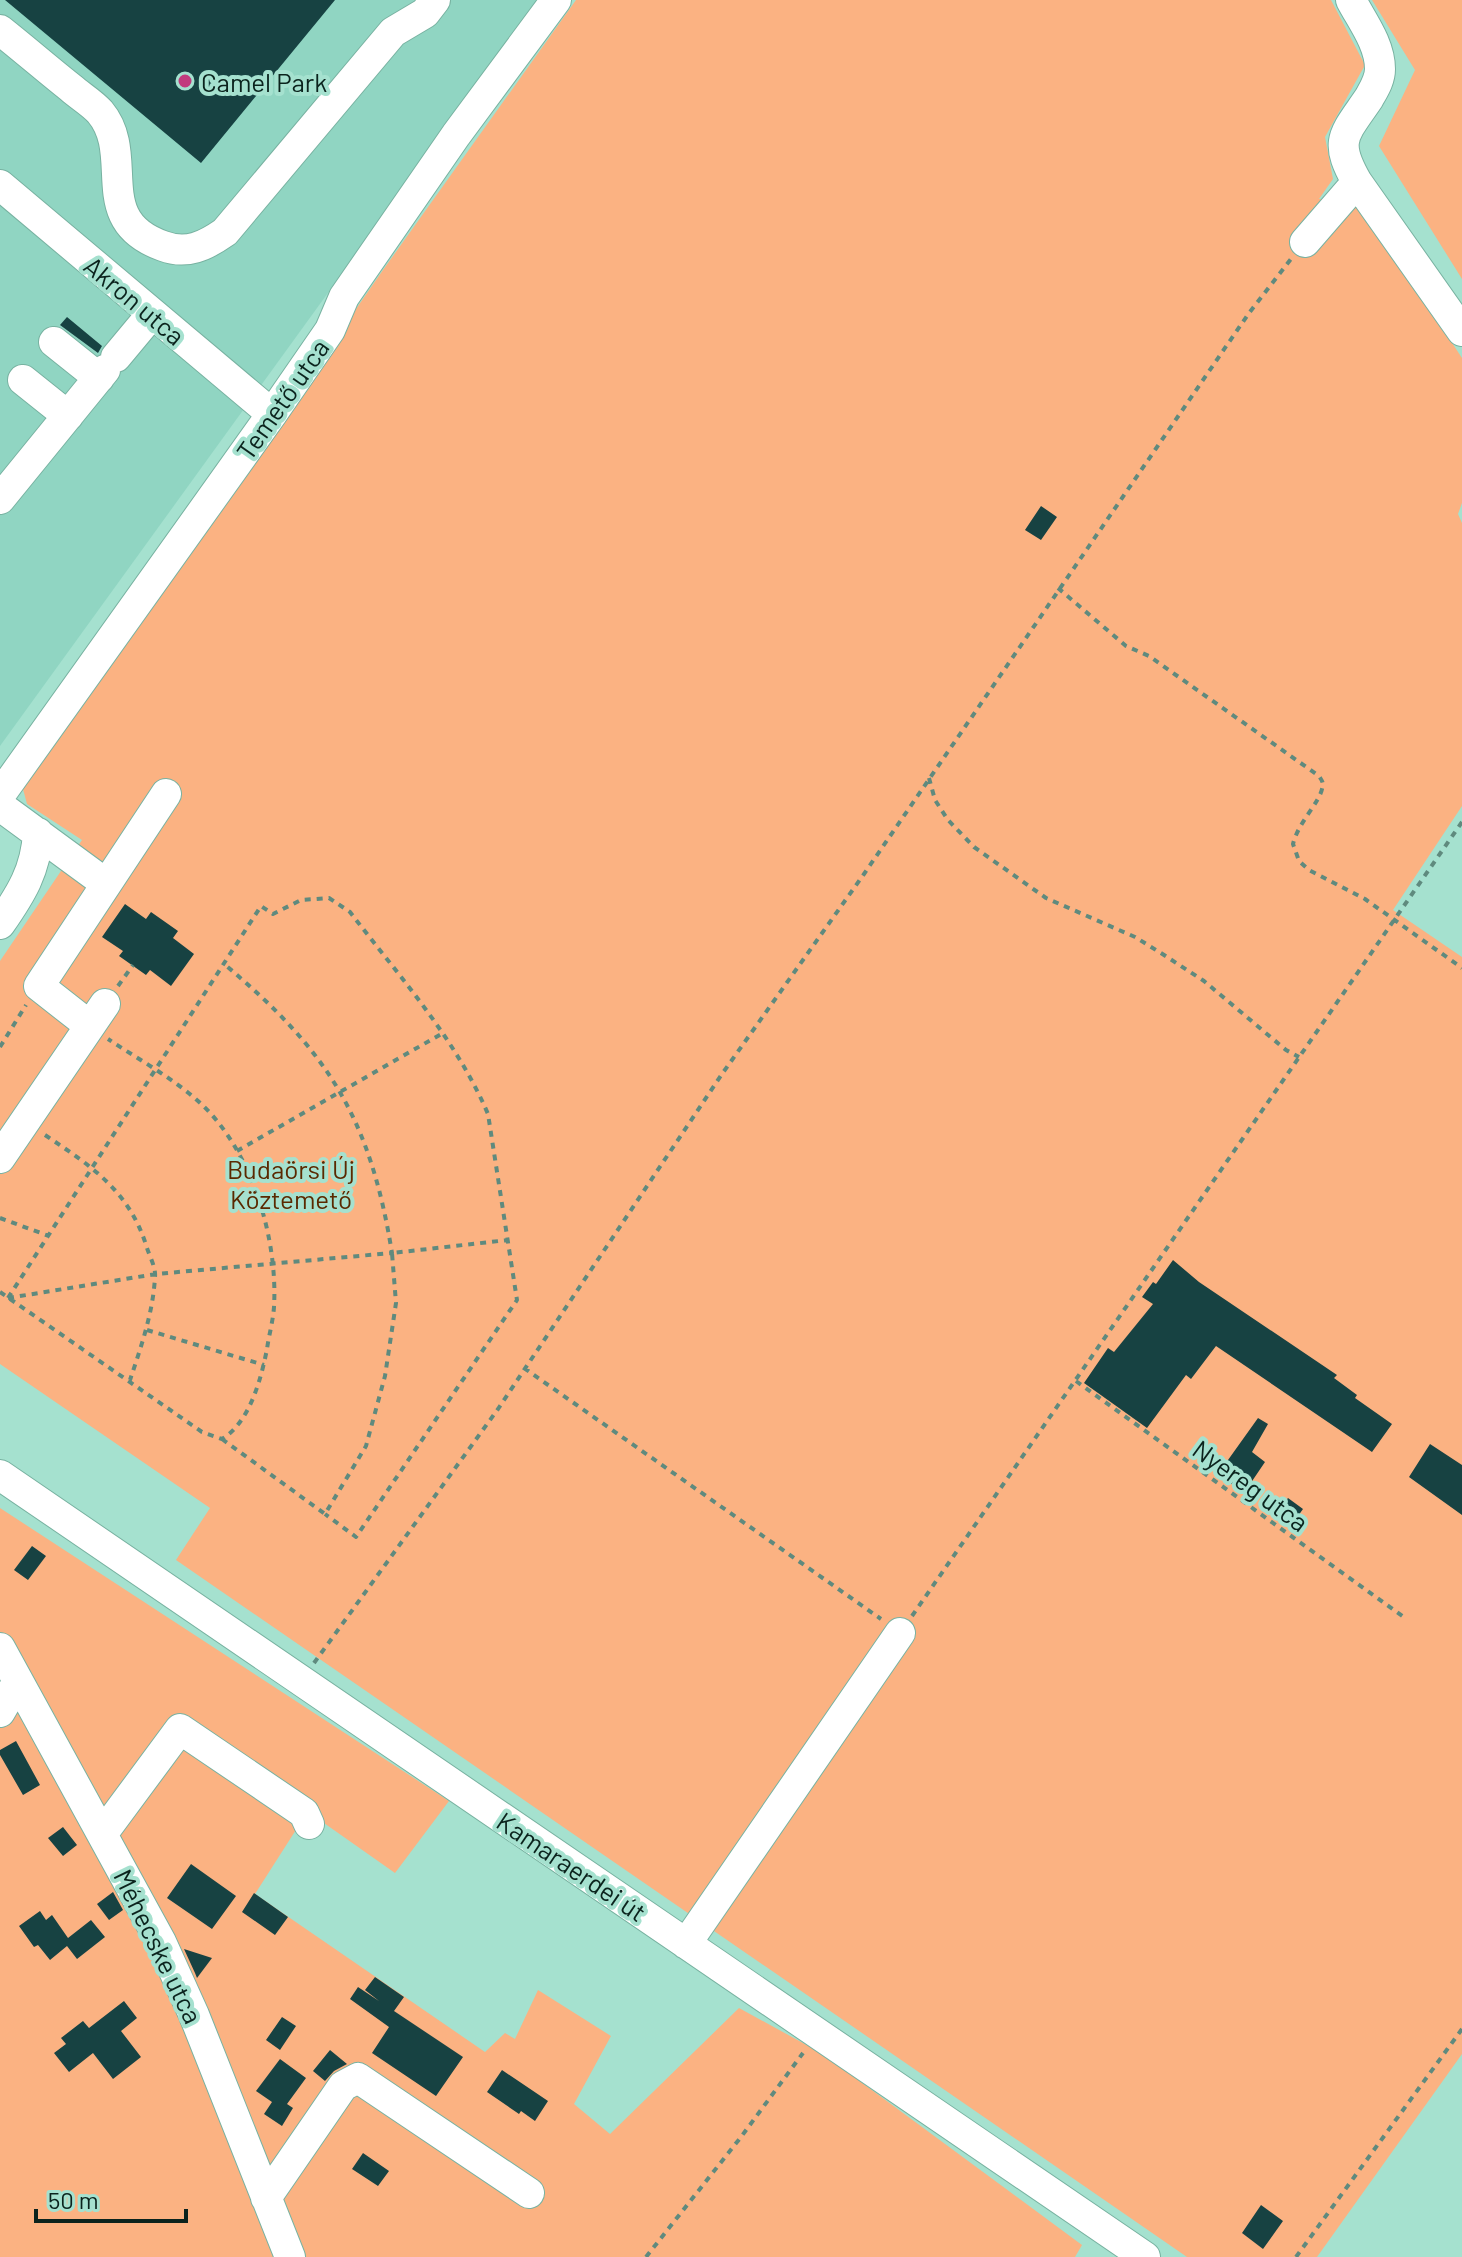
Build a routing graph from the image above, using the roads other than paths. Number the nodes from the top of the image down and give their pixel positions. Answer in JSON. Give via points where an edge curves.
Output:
{"nodes":[{"id":1,"x":435,"y":0,"type":"edge"},
{"id":2,"x":556,"y":0,"type":"edge"},
{"id":3,"x":1351,"y":0,"type":"edge"},
{"id":4,"x":0,"y":30,"type":"edge"},
{"id":5,"x":1357,"y":182,"type":"junction"},
{"id":6,"x":0,"y":185,"type":"edge"},
{"id":7,"x":1305,"y":242,"type":"road end"},
{"id":8,"x":151,"y":315,"type":"junction"},
{"id":9,"x":1462,"y":331,"type":"edge"},
{"id":10,"x":54,"y":342,"type":"dead end"},
{"id":11,"x":106,"y":368,"type":"junction"},
{"id":12,"x":23,"y":380,"type":"dead end"},
{"id":13,"x":272,"y":414,"type":"junction"},
{"id":14,"x":68,"y":416,"type":"junction"},
{"id":15,"x":0,"y":499,"type":"edge"},
{"id":16,"x":166,"y":794,"type":"dead end"},
{"id":17,"x":0,"y":795,"type":"edge"},
{"id":18,"x":0,"y":806,"type":"edge"},
{"id":19,"x":38,"y":833,"type":"junction"},
{"id":20,"x":105,"y":883,"type":"junction"},
{"id":21,"x":0,"y":924,"type":"edge"},
{"id":22,"x":0,"y":1158,"type":"edge"},
{"id":23,"x":0,"y":1475,"type":"edge"},
{"id":24,"x":900,"y":1633,"type":"road end"},
{"id":25,"x":0,"y":1648,"type":"edge"},
{"id":26,"x":18,"y":1681,"type":"junction"},
{"id":27,"x":0,"y":1712,"type":"edge"},
{"id":28,"x":309,"y":1824,"type":"dead end"},
{"id":29,"x":103,"y":1833,"type":"junction"},
{"id":30,"x":686,"y":1944,"type":"junction"},
{"id":31,"x":529,"y":2193,"type":"dead end"},
{"id":32,"x":266,"y":2198,"type":"junction"},
{"id":33,"x":290,"y":2257,"type":"edge"},
{"id":34,"x":1145,"y":2257,"type":"edge"}],
"edges":[{"from":1,"to":4,"type":"street","via":[[425,13],[393,32],[225,232],[202,248],[174,250],[149,241],[130,226],[117,198],[114,142],[101,112]]},
{"from":2,"to":13,"type":"street","name":"Temető utca","via":[[344,297],[330,330]]},
{"from":3,"to":5,"type":"street","via":[[1374,43],[1380,71],[1343,143]]},
{"from":5,"to":7,"type":"street"},
{"from":5,"to":9,"type":"street"},
{"from":6,"to":8,"type":"street","name":"Akron utca"},
{"from":8,"to":11,"type":"street"},
{"from":8,"to":13,"type":"street","name":"Akron utca"},
{"from":10,"to":11,"type":"street"},
{"from":11,"to":14,"type":"street"},
{"from":12,"to":14,"type":"street"},
{"from":13,"to":17,"type":"street","name":"Temető utca"},
{"from":14,"to":15,"type":"street"},
{"from":16,"to":20,"type":"street"},
{"from":18,"to":19,"type":"street"},
{"from":19,"to":20,"type":"street"},
{"from":19,"to":21,"type":"street","via":[[33,869]]},
{"from":20,"to":22,"type":"street","via":[[39,986],[98,1015]]},
{"from":23,"to":30,"type":"street","name":"Kamaraerdei út"},
{"from":24,"to":30,"type":"street"},
{"from":25,"to":26,"type":"street","name":"Méhecske utca"},
{"from":26,"to":27,"type":"street"},
{"from":26,"to":29,"type":"street","name":"Méhecske utca"},
{"from":28,"to":29,"type":"street","via":[[304,1813],[180,1729]]},
{"from":29,"to":32,"type":"street","name":"Méhecske utca","via":[[194,2015]]},
{"from":30,"to":34,"type":"street","name":"Kamaraerdei út"},
{"from":31,"to":32,"type":"street","via":[[358,2078],[343,2086]]},
{"from":32,"to":33,"type":"street","name":"Méhecske utca"}]}
